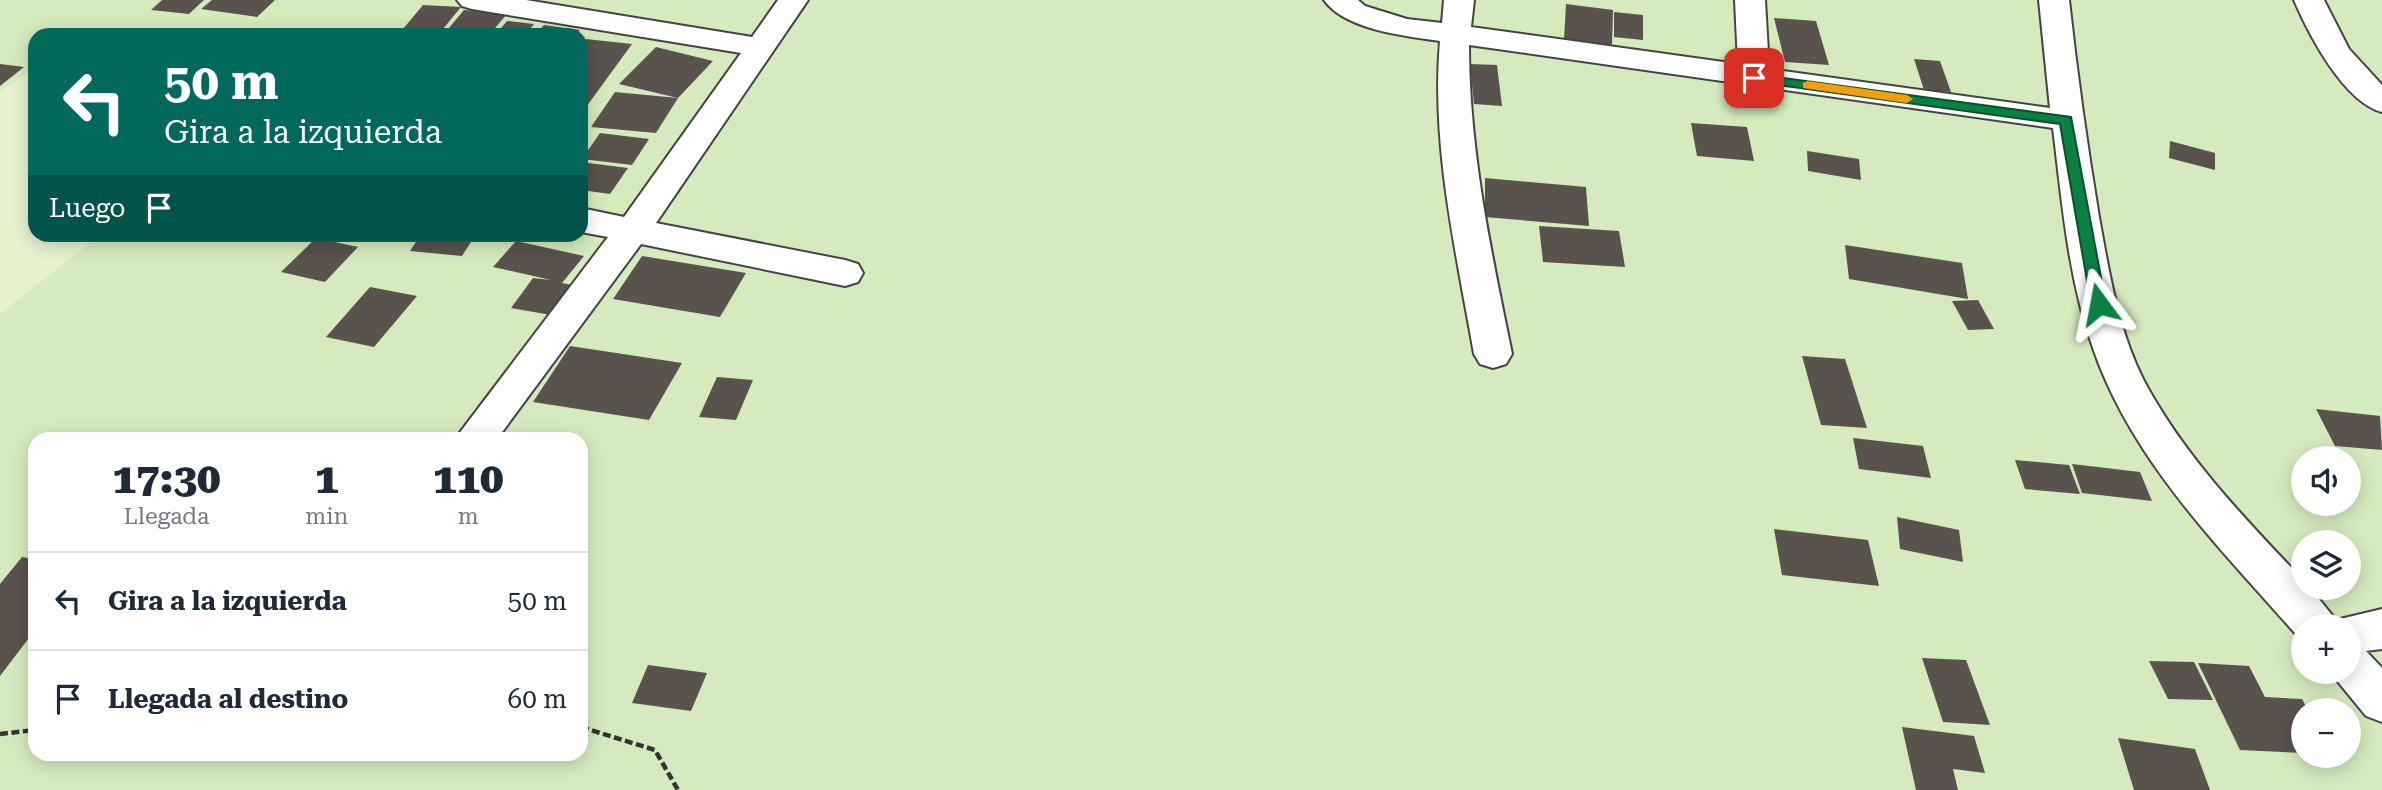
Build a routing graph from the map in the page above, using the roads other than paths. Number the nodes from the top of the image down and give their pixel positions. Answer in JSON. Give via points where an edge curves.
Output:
{"nodes":[{"id":1,"x":472,"y":0,"type":"edge"},
{"id":2,"x":793,"y":0,"type":"edge"},
{"id":3,"x":1339,"y":0,"type":"edge"},
{"id":4,"x":1459,"y":0,"type":"edge"},
{"id":5,"x":1750,"y":0,"type":"edge"},
{"id":6,"x":2054,"y":0,"type":"edge"},
{"id":7,"x":2309,"y":0,"type":"edge"},
{"id":8,"x":1453,"y":35,"type":"junction"},
{"id":9,"x":760,"y":47,"type":"junction"},
{"id":10,"x":1754,"y":78,"type":"junction"},
{"id":11,"x":2382,"y":102,"type":"edge"},
{"id":12,"x":2066,"y":120,"type":"junction"},
{"id":13,"x":588,"y":222,"type":"edge"},
{"id":14,"x":632,"y":231,"type":"junction"},
{"id":15,"x":845,"y":273,"type":"dead end"},
{"id":16,"x":1493,"y":354,"type":"dead end"},
{"id":17,"x":480,"y":432,"type":"edge"},
{"id":18,"x":2306,"y":614,"type":"edge"},
{"id":19,"x":2382,"y":629,"type":"edge"},
{"id":20,"x":2361,"y":633,"type":"edge"},
{"id":21,"x":2361,"y":678,"type":"edge"},
{"id":22,"x":2382,"y":701,"type":"edge"}],
"edges":[{"from":1,"to":9,"type":"street"},
{"from":2,"to":9,"type":"street"},
{"from":3,"to":8,"type":"street","via":[[1355,12],[1403,27]]},
{"from":4,"to":8,"type":"street"},
{"from":5,"to":10,"type":"street"},
{"from":6,"to":12,"type":"street"},
{"from":7,"to":11,"type":"street","via":[[2322,33],[2354,78]]},
{"from":8,"to":10,"type":"street"},
{"from":8,"to":16,"type":"street","via":[[1456,130],[1464,195]]},
{"from":9,"to":14,"type":"street"},
{"from":10,"to":12,"type":"street"},
{"from":12,"to":18,"type":"street","via":[[2093,280],[2126,383],[2191,485]]},
{"from":13,"to":14,"type":"street"},
{"from":14,"to":15,"type":"street"},
{"from":14,"to":17,"type":"street"},
{"from":19,"to":20,"type":"street"},
{"from":21,"to":22,"type":"street"}]}
